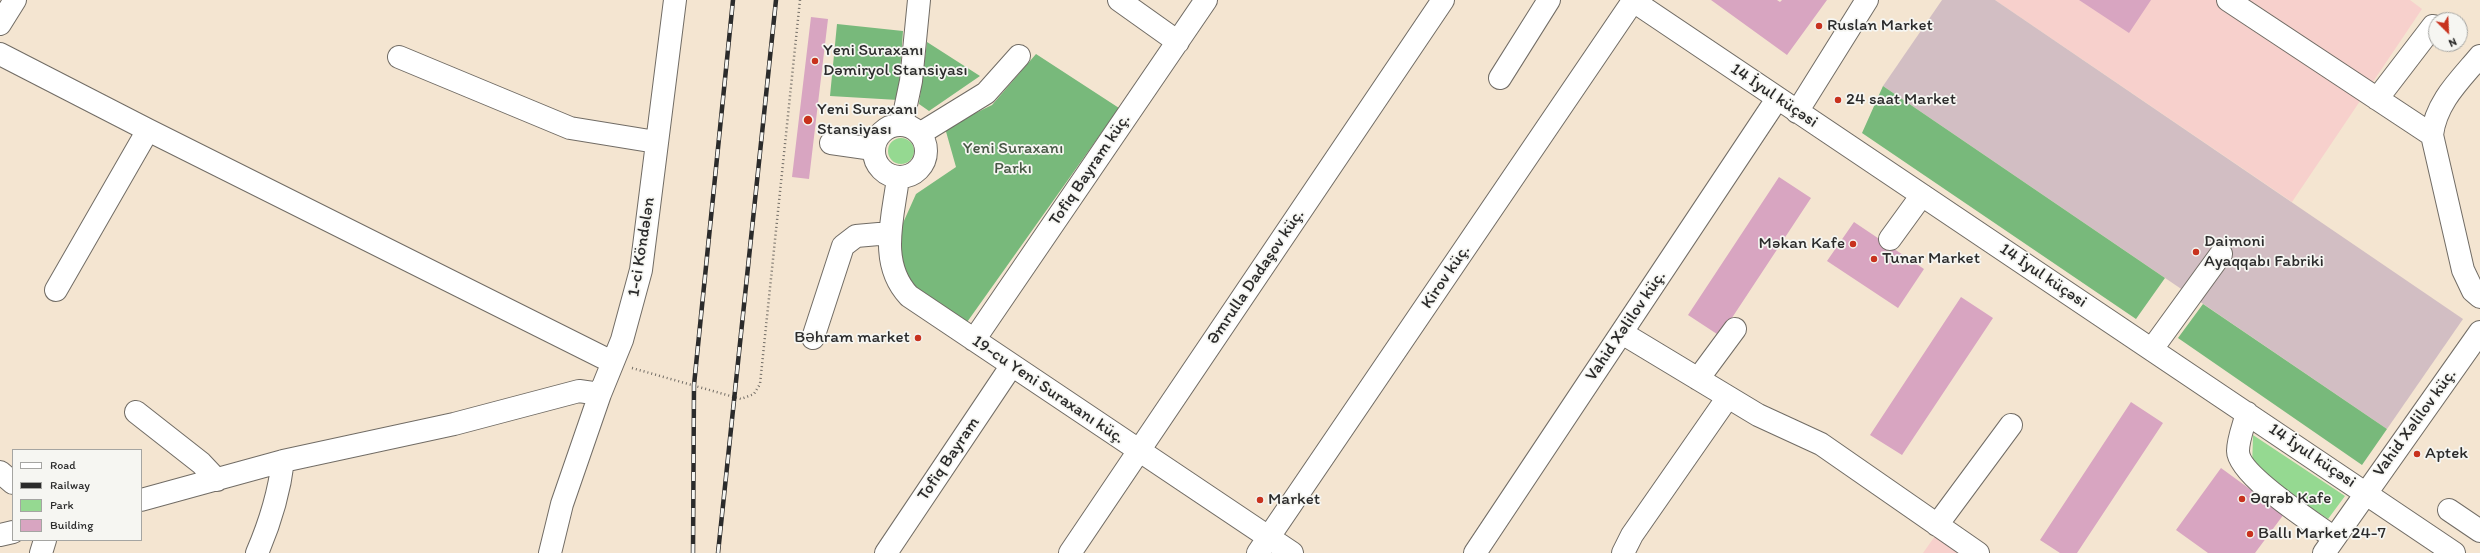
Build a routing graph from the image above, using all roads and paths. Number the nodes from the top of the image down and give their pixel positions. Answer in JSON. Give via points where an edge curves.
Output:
{"nodes":[{"id":1,"x":15,"y":0,"type":"edge"},
{"id":2,"x":675,"y":0,"type":"edge"},
{"id":3,"x":800,"y":0,"type":"edge"},
{"id":4,"x":919,"y":0,"type":"edge"},
{"id":5,"x":1119,"y":0,"type":"edge"},
{"id":6,"x":1206,"y":0,"type":"edge"},
{"id":7,"x":1442,"y":0,"type":"edge"},
{"id":8,"x":1550,"y":0,"type":"edge"},
{"id":9,"x":1632,"y":0,"type":"edge"},
{"id":10,"x":1868,"y":0,"type":"edge"},
{"id":11,"x":2228,"y":0,"type":"edge"},
{"id":12,"x":0,"y":24,"type":"edge"},
{"id":13,"x":2428,"y":31,"type":"edge"},
{"id":14,"x":1178,"y":42,"type":"junction"},
{"id":15,"x":0,"y":54,"type":"edge"},
{"id":16,"x":1019,"y":56,"type":"dead end"},
{"id":17,"x":399,"y":57,"type":"dead end"},
{"id":18,"x":2476,"y":67,"type":"edge"},
{"id":19,"x":1500,"y":78,"type":"dead end"},
{"id":20,"x":1777,"y":99,"type":"junction"},
{"id":21,"x":2377,"y":99,"type":"junction"},
{"id":22,"x":1797,"y":112,"type":"junction"},
{"id":23,"x":911,"y":129,"type":"junction"},
{"id":24,"x":148,"y":130,"type":"junction"},
{"id":25,"x":2432,"y":135,"type":"junction"},
{"id":26,"x":656,"y":142,"type":"junction"},
{"id":27,"x":830,"y":143,"type":"dead end"},
{"id":28,"x":873,"y":149,"type":"junction"},
{"id":29,"x":898,"y":178,"type":"junction"},
{"id":30,"x":1922,"y":195,"type":"junction"},
{"id":31,"x":890,"y":233,"type":"junction"},
{"id":32,"x":1890,"y":239,"type":"dead end"},
{"id":33,"x":2221,"y":254,"type":"dead end"},
{"id":34,"x":56,"y":290,"type":"dead end"},
{"id":35,"x":2480,"y":297,"type":"edge"},
{"id":36,"x":1735,"y":329,"type":"dead end"},
{"id":37,"x":2480,"y":332,"type":"edge"},
{"id":38,"x":1622,"y":333,"type":"junction"},
{"id":39,"x":814,"y":338,"type":"dead end"},
{"id":40,"x":974,"y":340,"type":"junction"},
{"id":41,"x":2152,"y":349,"type":"junction"},
{"id":42,"x":612,"y":362,"type":"junction"},
{"id":43,"x":1012,"y":365,"type":"junction"},
{"id":44,"x":1698,"y":379,"type":"junction"},
{"id":45,"x":600,"y":394,"type":"junction"},
{"id":46,"x":1728,"y":397,"type":"junction"},
{"id":47,"x":136,"y":412,"type":"dead end"},
{"id":48,"x":2247,"y":413,"type":"junction"},
{"id":49,"x":2011,"y":425,"type":"dead end"},
{"id":50,"x":1139,"y":451,"type":"junction"},
{"id":51,"x":283,"y":461,"type":"junction"},
{"id":52,"x":0,"y":472,"type":"edge"},
{"id":53,"x":217,"y":480,"type":"junction"},
{"id":54,"x":12,"y":482,"type":"edge"},
{"id":55,"x":2366,"y":492,"type":"junction"},
{"id":56,"x":142,"y":500,"type":"edge"},
{"id":57,"x":2449,"y":510,"type":"dead end"},
{"id":58,"x":1937,"y":525,"type":"junction"},
{"id":59,"x":2480,"y":531,"type":"edge"},
{"id":60,"x":12,"y":532,"type":"edge"},
{"id":61,"x":0,"y":535,"type":"edge"},
{"id":62,"x":45,"y":541,"type":"edge"},
{"id":63,"x":1263,"y":545,"type":"edge"},
{"id":64,"x":2329,"y":545,"type":"edge"},
{"id":65,"x":41,"y":553,"type":"edge"},
{"id":66,"x":257,"y":553,"type":"edge"},
{"id":67,"x":550,"y":553,"type":"edge"},
{"id":68,"x":886,"y":553,"type":"edge"},
{"id":69,"x":1070,"y":553,"type":"edge"},
{"id":70,"x":1292,"y":553,"type":"edge"},
{"id":71,"x":1475,"y":553,"type":"edge"},
{"id":72,"x":1623,"y":553,"type":"edge"},
{"id":73,"x":1978,"y":553,"type":"edge"},
{"id":74,"x":2454,"y":553,"type":"edge"}],
"edges":[{"from":1,"to":12,"type":"street"},
{"from":2,"to":26,"type":"street","name":"1-ci Köndələn"},
{"from":3,"to":42,"type":"path","via":[[760,384],[754,394],[741,399]]},
{"from":4,"to":23,"type":"street","via":[[911,81]]},
{"from":5,"to":14,"type":"street"},
{"from":6,"to":14,"type":"street","name":"Tofiq Bayram küç."},
{"from":7,"to":50,"type":"street","name":"Əmrulla Dadaşov küç."},
{"from":8,"to":19,"type":"street"},
{"from":9,"to":20,"type":"street","name":"14 İyul küçəsi"},
{"from":9,"to":63,"type":"street","name":"Kirov küç."},
{"from":10,"to":22,"type":"street"},
{"from":11,"to":21,"type":"street"},
{"from":13,"to":21,"type":"street"},
{"from":14,"to":40,"type":"street","name":"Tofiq Bayram küç."},
{"from":15,"to":24,"type":"street"},
{"from":16,"to":23,"type":"street","via":[[986,93]]},
{"from":17,"to":26,"type":"street","via":[[570,128]]},
{"from":18,"to":25,"type":"street","via":[[2442,103],[2434,119]]},
{"from":20,"to":22,"type":"street","name":"14 İyul küçəsi"},
{"from":20,"to":38,"type":"street","name":"Vahid Xəlilov küç."},
{"from":21,"to":25,"type":"street"},
{"from":22,"to":30,"type":"street","name":"14 İyul küçəsi"},
{"from":23,"to":28,"type":"street","via":[[892,126],[876,139]]},
{"from":23,"to":29,"type":"street","via":[[926,143],[927,153],[918,171]]},
{"from":24,"to":34,"type":"street"},
{"from":24,"to":42,"type":"street"},
{"from":25,"to":35,"type":"street","via":[[2462,270]]},
{"from":26,"to":42,"type":"street","name":"1-ci Köndələn","via":[[642,270]]},
{"from":27,"to":28,"type":"street"},
{"from":28,"to":29,"type":"street","via":[[880,169]]},
{"from":29,"to":31,"type":"street","name":"19-cu Yeni Suraxanı küç."},
{"from":30,"to":32,"type":"street"},
{"from":30,"to":41,"type":"street","name":"14 İyul küçəsi"},
{"from":31,"to":39,"type":"street","via":[[856,236],[843,246]]},
{"from":31,"to":40,"type":"street","name":"19-cu Yeni Suraxanı küç.","via":[[890,262],[900,286],[909,296]]},
{"from":33,"to":41,"type":"street"},
{"from":36,"to":44,"type":"street"},
{"from":37,"to":55,"type":"street","name":"Vahid Xəlilov küç."},
{"from":38,"to":44,"type":"street"},
{"from":38,"to":71,"type":"street","name":"Vahid Xəlilov küç."},
{"from":40,"to":43,"type":"street","name":"19-cu Yeni Suraxanı küç."},
{"from":41,"to":48,"type":"street","name":"14 İyul küçəsi"},
{"from":42,"to":45,"type":"street","name":"1-ci Köndələn"},
{"from":43,"to":50,"type":"street","name":"19-cu Yeni Suraxanı küç."},
{"from":43,"to":68,"type":"street","name":"Tofiq Bayram"},
{"from":44,"to":46,"type":"street"},
{"from":45,"to":51,"type":"street","via":[[579,391],[454,424]]},
{"from":45,"to":67,"type":"street","name":"1-ci Köndələn","via":[[562,504]]},
{"from":46,"to":58,"type":"street","via":[[1821,444]]},
{"from":46,"to":72,"type":"street","via":[[1632,535]]},
{"from":47,"to":53,"type":"street","via":[[202,463]]},
{"from":48,"to":55,"type":"street","name":"14 İyul küçəsi"},
{"from":48,"to":64,"type":"street","via":[[2238,452],[2243,466]]},
{"from":49,"to":58,"type":"street"},
{"from":50,"to":63,"type":"street","name":"19-cu Yeni Suraxanı küç."},
{"from":50,"to":69,"type":"street","name":"Əmrulla Dadaşov küç."},
{"from":51,"to":53,"type":"street"},
{"from":51,"to":66,"type":"street","via":[[279,489]]},
{"from":52,"to":54,"type":"street"},
{"from":53,"to":56,"type":"street"},
{"from":55,"to":64,"type":"street","name":"Vahid Xəlilov küç."},
{"from":55,"to":74,"type":"street","name":"14 İyul küçəsi"},
{"from":57,"to":59,"type":"street"},
{"from":58,"to":73,"type":"street"},
{"from":60,"to":61,"type":"street"},
{"from":62,"to":65,"type":"street"},
{"from":63,"to":70,"type":"street","name":"19-cu Yeni Suraxanı küç."}]}
